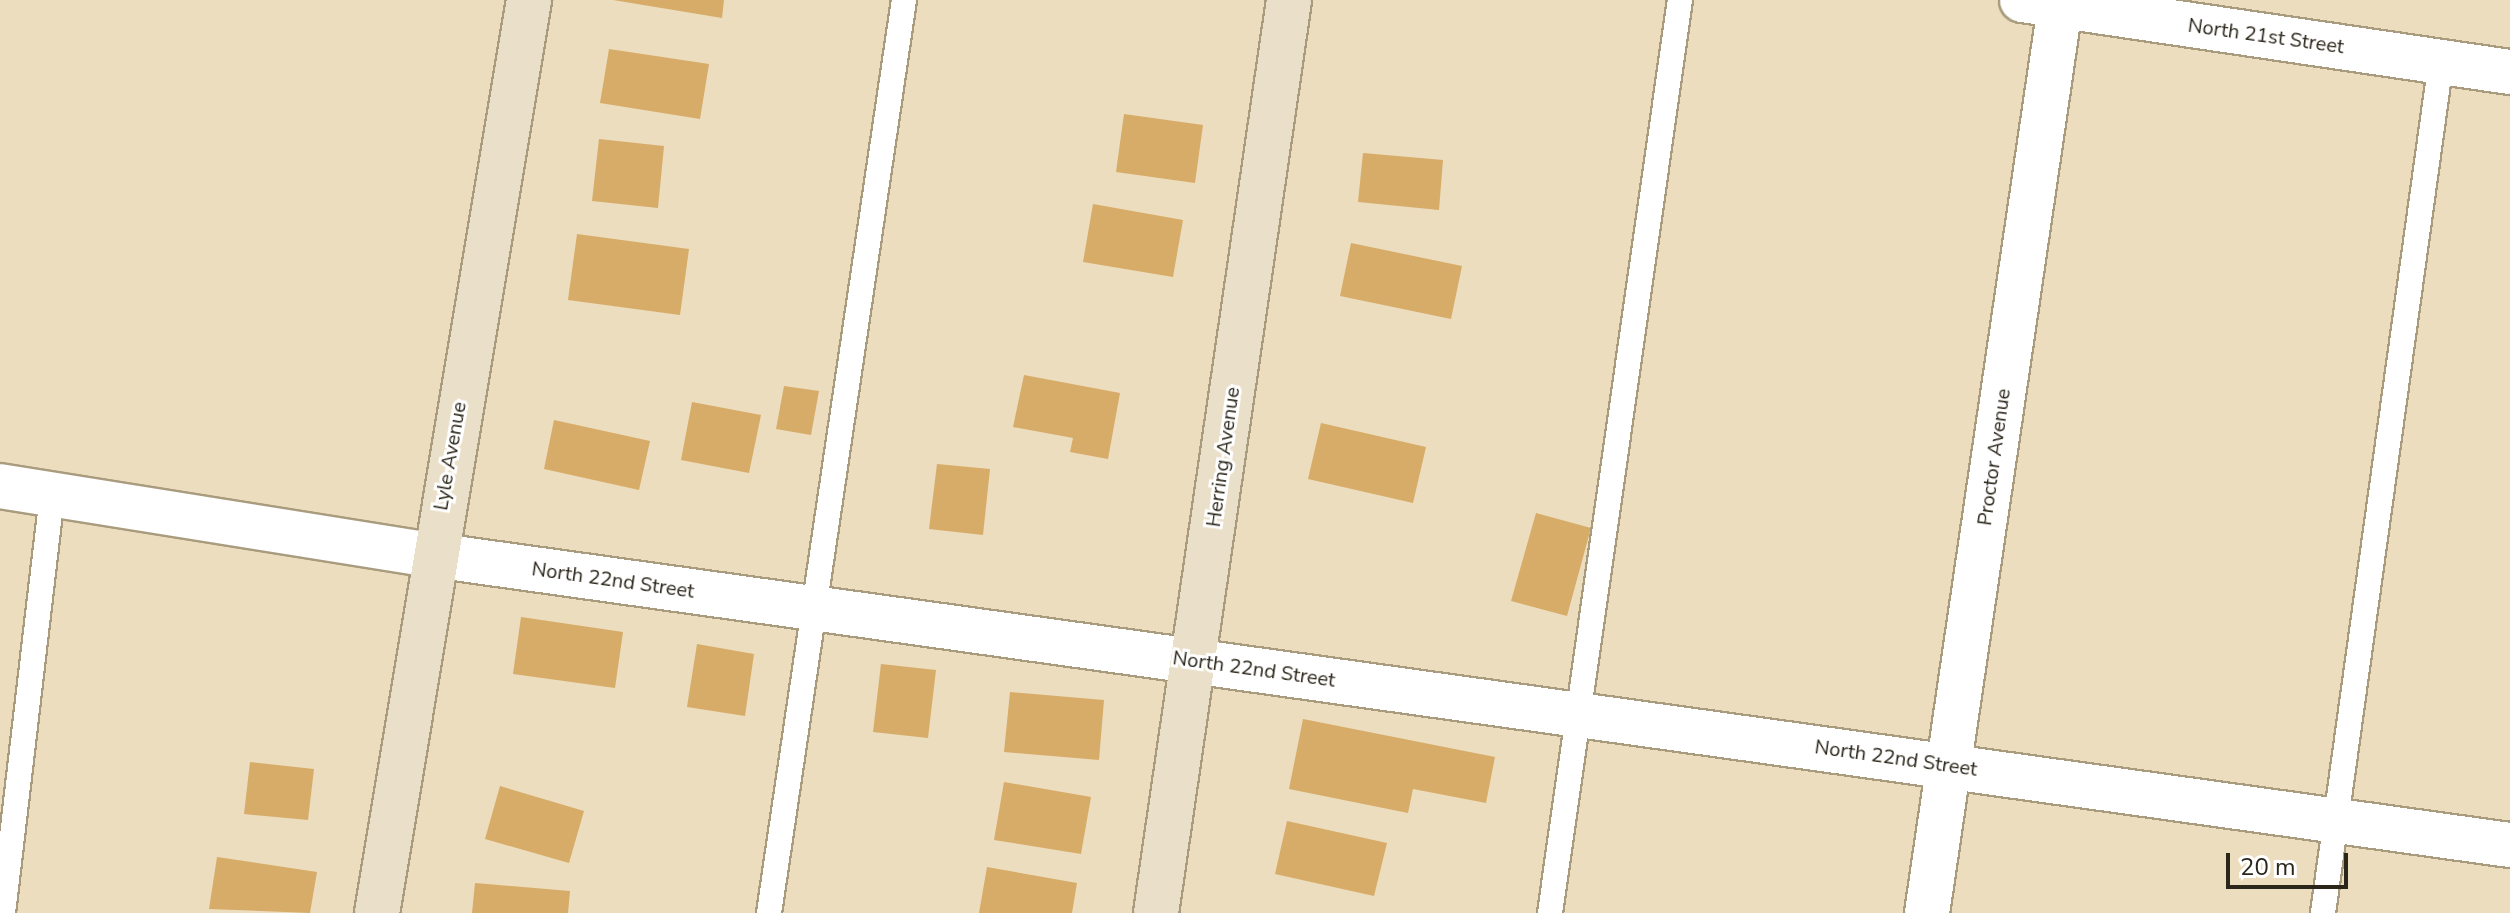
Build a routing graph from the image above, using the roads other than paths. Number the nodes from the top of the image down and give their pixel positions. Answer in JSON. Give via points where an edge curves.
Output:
{"nodes":[{"id":1,"x":529,"y":0,"type":"edge"},
{"id":2,"x":904,"y":0,"type":"edge"},
{"id":3,"x":1289,"y":0,"type":"edge"},
{"id":4,"x":1680,"y":0,"type":"edge"},
{"id":5,"x":2048,"y":2,"type":"edge"},
{"id":6,"x":2441,"y":62,"type":"junction"},
{"id":7,"x":2510,"y":72,"type":"edge"},
{"id":8,"x":0,"y":486,"type":"edge"},
{"id":9,"x":52,"y":494,"type":"junction"},
{"id":10,"x":433,"y":555,"type":"junction"},
{"id":11,"x":816,"y":608,"type":"junction"},
{"id":12,"x":1193,"y":660,"type":"junction"},
{"id":13,"x":1579,"y":714,"type":"junction"},
{"id":14,"x":1949,"y":766,"type":"junction"},
{"id":15,"x":2336,"y":820,"type":"junction"},
{"id":16,"x":2510,"y":845,"type":"edge"},
{"id":17,"x":3,"y":913,"type":"edge"},
{"id":18,"x":377,"y":913,"type":"edge"},
{"id":19,"x":769,"y":913,"type":"edge"},
{"id":20,"x":1156,"y":913,"type":"edge"},
{"id":21,"x":1550,"y":913,"type":"edge"},
{"id":22,"x":1927,"y":913,"type":"edge"},
{"id":23,"x":2323,"y":913,"type":"edge"}],
"edges":[{"from":1,"to":10,"type":"main road","name":"Lyle Avenue"},
{"from":2,"to":11,"type":"lane"},
{"from":3,"to":12,"type":"main road","name":"Herring Avenue"},
{"from":4,"to":13,"type":"lane"},
{"from":5,"to":6,"type":"street","name":"North 21st Street"},
{"from":5,"to":14,"type":"street","name":"Proctor Avenue"},
{"from":6,"to":7,"type":"street","name":"North 21st Street"},
{"from":6,"to":15,"type":"lane"},
{"from":8,"to":9,"type":"street","name":"North 22nd Street"},
{"from":9,"to":10,"type":"street","name":"North 22nd Street"},
{"from":9,"to":17,"type":"lane"},
{"from":10,"to":11,"type":"street","name":"North 22nd Street"},
{"from":10,"to":18,"type":"main road","name":"Lyle Avenue"},
{"from":11,"to":12,"type":"street","name":"North 22nd Street"},
{"from":11,"to":19,"type":"lane"},
{"from":12,"to":13,"type":"street","name":"North 22nd Street"},
{"from":12,"to":20,"type":"main road","name":"Herring Avenue"},
{"from":13,"to":14,"type":"street","name":"North 22nd Street"},
{"from":13,"to":21,"type":"lane"},
{"from":14,"to":15,"type":"street","name":"North 22nd Street"},
{"from":14,"to":22,"type":"street","name":"Proctor Avenue"},
{"from":15,"to":16,"type":"street","name":"North 22nd Street"},
{"from":15,"to":23,"type":"lane"}]}
